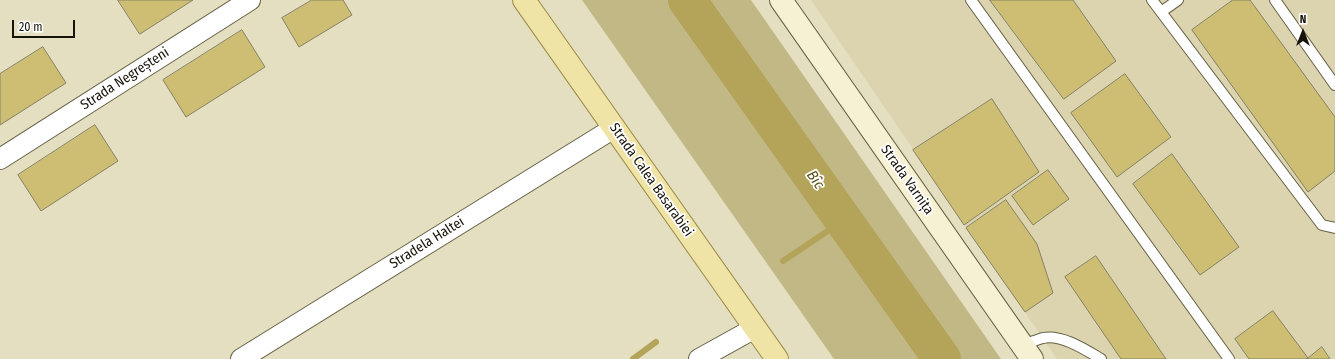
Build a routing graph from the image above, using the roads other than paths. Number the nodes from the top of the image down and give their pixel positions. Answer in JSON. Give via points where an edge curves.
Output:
{"nodes":[{"id":1,"x":250,"y":0,"type":"edge"},
{"id":2,"x":524,"y":0,"type":"edge"},
{"id":3,"x":781,"y":0,"type":"edge"},
{"id":4,"x":971,"y":0,"type":"edge"},
{"id":5,"x":1152,"y":0,"type":"edge"},
{"id":6,"x":1178,"y":0,"type":"edge"},
{"id":7,"x":1275,"y":0,"type":"edge"},
{"id":8,"x":1162,"y":12,"type":"junction"},
{"id":9,"x":1335,"y":85,"type":"edge"},
{"id":10,"x":614,"y":128,"type":"junction"},
{"id":11,"x":0,"y":159,"type":"edge"},
{"id":12,"x":1335,"y":228,"type":"edge"},
{"id":13,"x":755,"y":328,"type":"junction"},
{"id":14,"x":1027,"y":352,"type":"edge"},
{"id":15,"x":241,"y":359,"type":"edge"},
{"id":16,"x":700,"y":359,"type":"edge"},
{"id":17,"x":777,"y":359,"type":"edge"},
{"id":18,"x":1102,"y":359,"type":"edge"},
{"id":19,"x":1229,"y":359,"type":"edge"}],
"edges":[{"from":1,"to":11,"type":"street","name":"Strada Negreșteni"},
{"from":2,"to":10,"type":"main road","name":"Strada Calea Basarabiei"},
{"from":3,"to":14,"type":"street","name":"Strada Varnița"},
{"from":4,"to":19,"type":"lane"},
{"from":5,"to":8,"type":"lane"},
{"from":6,"to":8,"type":"lane"},
{"from":7,"to":9,"type":"lane"},
{"from":8,"to":12,"type":"lane","via":[[1322,225]]},
{"from":10,"to":13,"type":"main road","name":"Strada Calea Basarabiei"},
{"from":10,"to":15,"type":"street","name":"Stradela Haltei"},
{"from":13,"to":16,"type":"street"},
{"from":13,"to":17,"type":"main road","name":"Strada Calea Basarabiei"},
{"from":14,"to":18,"type":"lane","via":[[1044,338],[1078,346]]}]}
